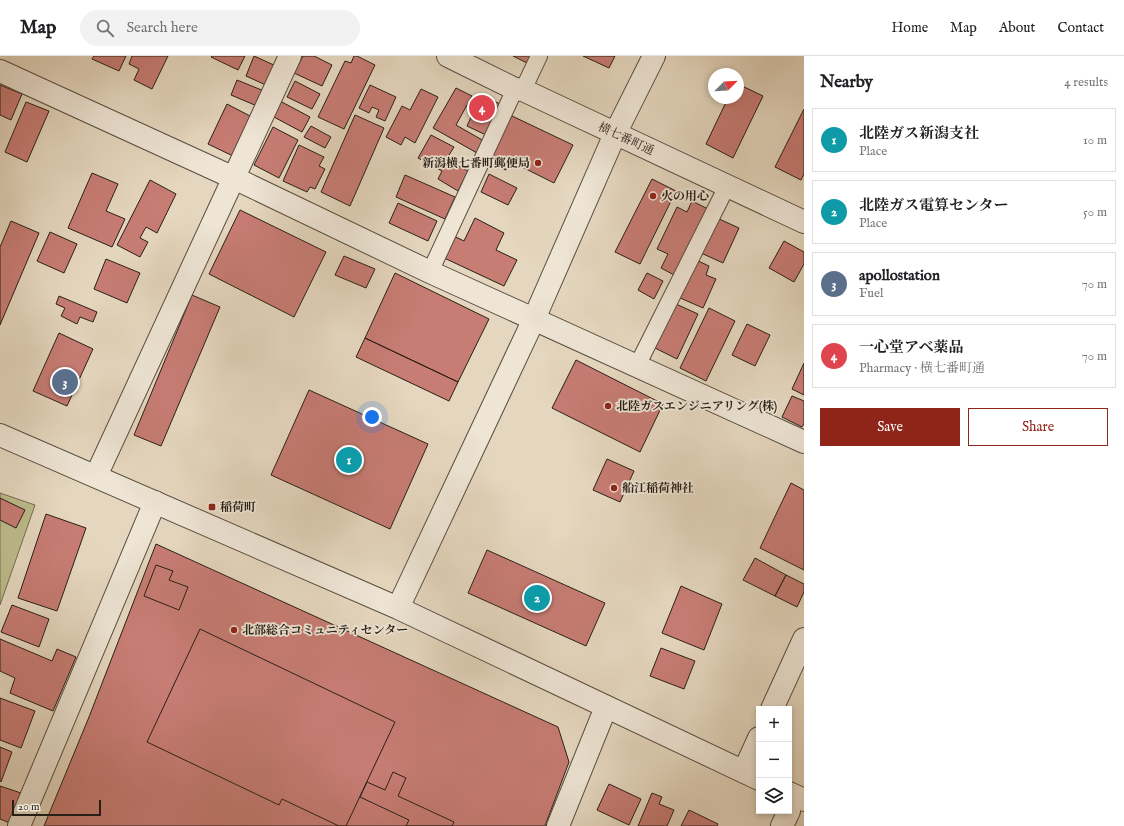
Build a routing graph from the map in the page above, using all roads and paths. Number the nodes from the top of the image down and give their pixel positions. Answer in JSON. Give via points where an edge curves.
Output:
{"nodes":[{"id":1,"x":290,"y":56,"type":"edge"},
{"id":2,"x":448,"y":56,"type":"edge"},
{"id":3,"x":539,"y":56,"type":"edge"},
{"id":4,"x":654,"y":56,"type":"edge"},
{"id":5,"x":0,"y":71,"type":"edge"},
{"id":6,"x":519,"y":89,"type":"junction"},
{"id":7,"x":615,"y":134,"type":"junction"},
{"id":8,"x":234,"y":178,"type":"junction"},
{"id":9,"x":726,"y":186,"type":"junction"},
{"id":10,"x":804,"y":222,"type":"edge"},
{"id":11,"x":430,"y":272,"type":"junction"},
{"id":12,"x":534,"y":319,"type":"junction"},
{"id":13,"x":637,"y":366,"type":"junction"},
{"id":14,"x":0,"y":435,"type":"edge"},
{"id":15,"x":804,"y":442,"type":"edge"},
{"id":16,"x":96,"y":476,"type":"junction"},
{"id":17,"x":155,"y":502,"type":"junction"},
{"id":18,"x":398,"y":608,"type":"junction"},
{"id":19,"x":804,"y":639,"type":"edge"},
{"id":20,"x":773,"y":706,"type":"edge"},
{"id":21,"x":606,"y":707,"type":"junction"},
{"id":22,"x":758,"y":742,"type":"edge"},
{"id":23,"x":751,"y":775,"type":"edge"},
{"id":24,"x":793,"y":802,"type":"edge"},
{"id":25,"x":19,"y":826,"type":"edge"},
{"id":26,"x":558,"y":826,"type":"edge"},
{"id":27,"x":782,"y":826,"type":"edge"}],
"edges":[{"from":1,"to":8,"type":"street"},
{"from":2,"to":6,"type":"street","name":"横七番町通"},
{"from":3,"to":6,"type":"lane"},
{"from":4,"to":7,"type":"street"},
{"from":5,"to":8,"type":"street"},
{"from":6,"to":7,"type":"street","name":"横七番町通"},
{"from":6,"to":11,"type":"lane"},
{"from":7,"to":9,"type":"street","name":"横七番町通"},
{"from":7,"to":12,"type":"street"},
{"from":8,"to":11,"type":"street"},
{"from":8,"to":16,"type":"street"},
{"from":9,"to":10,"type":"street","name":"横七番町通"},
{"from":9,"to":13,"type":"lane"},
{"from":11,"to":12,"type":"street"},
{"from":12,"to":13,"type":"street"},
{"from":12,"to":18,"type":"street"},
{"from":13,"to":15,"type":"street"},
{"from":14,"to":16,"type":"street"},
{"from":16,"to":17,"type":"street"},
{"from":17,"to":18,"type":"street"},
{"from":17,"to":25,"type":"street"},
{"from":18,"to":21,"type":"street"},
{"from":19,"to":20,"type":"street"},
{"from":21,"to":23,"type":"street"},
{"from":21,"to":26,"type":"street"},
{"from":22,"to":23,"type":"street"},
{"from":24,"to":27,"type":"street"}]}
